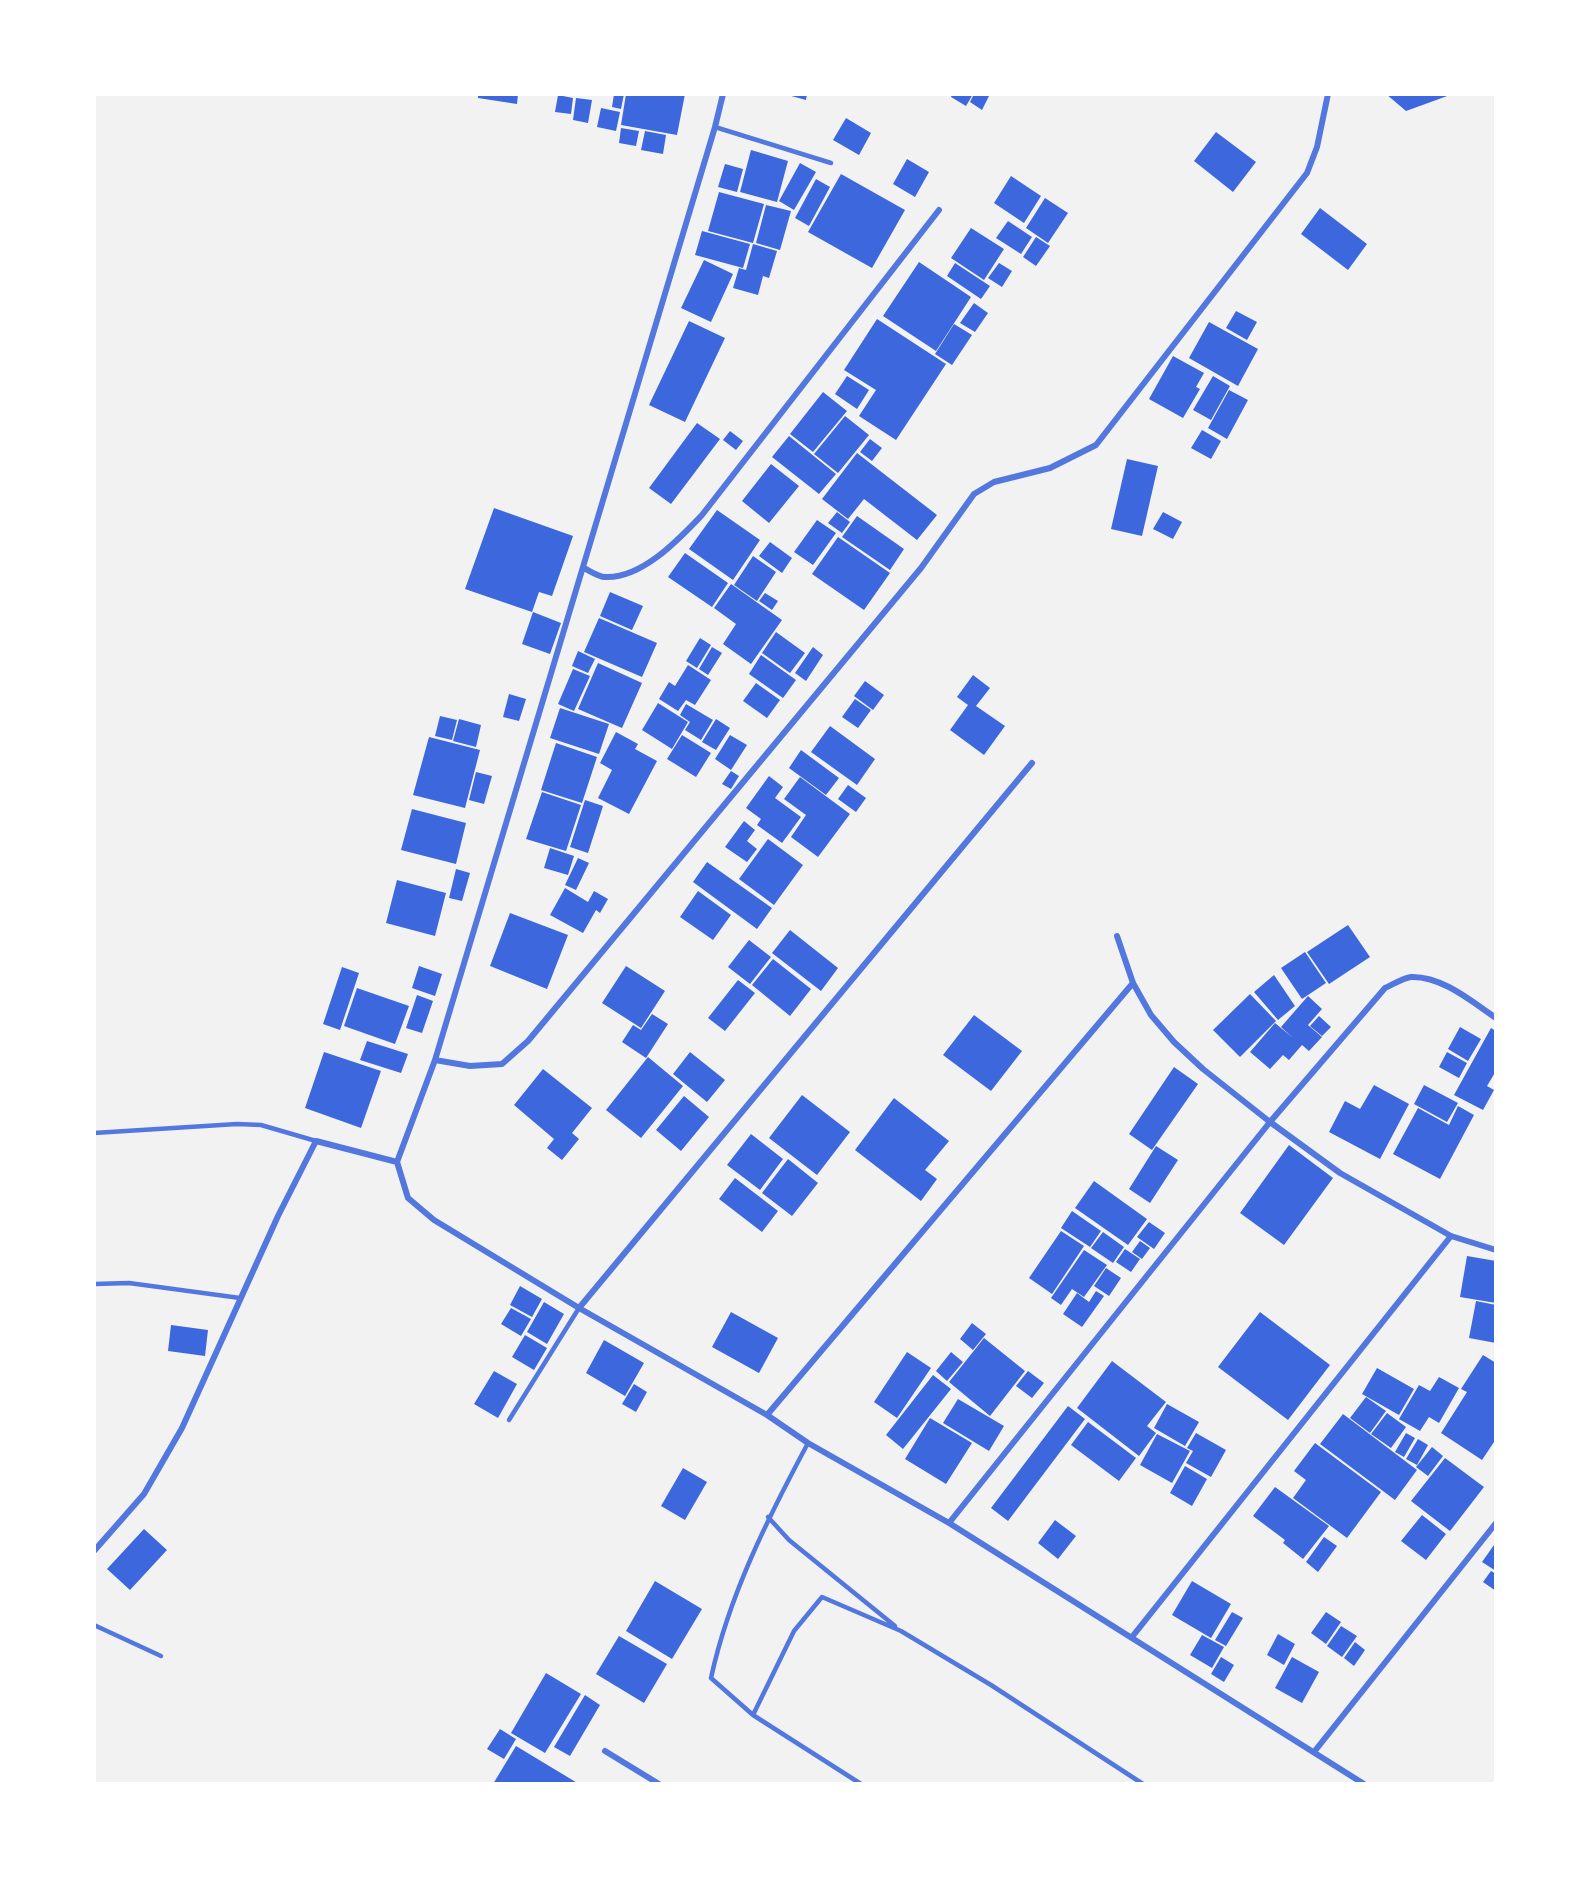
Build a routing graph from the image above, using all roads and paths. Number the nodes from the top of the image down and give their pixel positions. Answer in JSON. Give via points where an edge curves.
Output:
{"nodes":[{"id":1,"x":723,"y":94,"type":"edge"},
{"id":2,"x":1328,"y":94,"type":"edge"},
{"id":3,"x":715,"y":127,"type":"junction"},
{"id":4,"x":831,"y":163,"type":"dead end"},
{"id":5,"x":939,"y":210,"type":"dead end"},
{"id":6,"x":584,"y":568,"type":"junction"},
{"id":7,"x":1032,"y":763,"type":"dead end"},
{"id":8,"x":1117,"y":936,"type":"dead end"},
{"id":9,"x":1133,"y":983,"type":"junction"},
{"id":10,"x":1496,"y":1018,"type":"edge"},
{"id":11,"x":435,"y":1060,"type":"junction"},
{"id":12,"x":1270,"y":1122,"type":"junction"},
{"id":13,"x":94,"y":1133,"type":"edge"},
{"id":14,"x":316,"y":1141,"type":"junction"},
{"id":15,"x":397,"y":1162,"type":"junction"},
{"id":16,"x":1451,"y":1236,"type":"junction"},
{"id":17,"x":1496,"y":1250,"type":"edge"},
{"id":18,"x":94,"y":1284,"type":"edge"},
{"id":19,"x":240,"y":1298,"type":"junction"},
{"id":20,"x":579,"y":1308,"type":"junction"},
{"id":21,"x":768,"y":1415,"type":"junction"},
{"id":22,"x":508,"y":1420,"type":"dead end"},
{"id":23,"x":808,"y":1443,"type":"junction"},
{"id":24,"x":768,"y":1517,"type":"junction"},
{"id":25,"x":949,"y":1523,"type":"junction"},
{"id":26,"x":1496,"y":1523,"type":"edge"},
{"id":27,"x":94,"y":1551,"type":"edge"},
{"id":28,"x":94,"y":1625,"type":"edge"},
{"id":29,"x":901,"y":1631,"type":"junction"},
{"id":30,"x":1132,"y":1636,"type":"junction"},
{"id":31,"x":161,"y":1656,"type":"dead end"},
{"id":32,"x":753,"y":1715,"type":"junction"},
{"id":33,"x":605,"y":1751,"type":"dead end"},
{"id":34,"x":1314,"y":1752,"type":"junction"},
{"id":35,"x":659,"y":1784,"type":"edge"},
{"id":36,"x":861,"y":1784,"type":"edge"},
{"id":37,"x":1143,"y":1784,"type":"edge"},
{"id":38,"x":1364,"y":1784,"type":"edge"}],
"edges":[{"from":1,"to":3,"type":"street"},
{"from":2,"to":11,"type":"street","via":[[1307,173],[1096,445],[1050,468],[994,482],[975,494],[921,568],[528,1041],[502,1064],[470,1066]]},
{"from":3,"to":4,"type":"lane"},
{"from":3,"to":6,"type":"street"},
{"from":5,"to":6,"type":"street","via":[[702,515],[667,551],[631,572],[604,577]]},
{"from":6,"to":11,"type":"street"},
{"from":7,"to":20,"type":"street"},
{"from":8,"to":9,"type":"street"},
{"from":9,"to":12,"type":"street","via":[[1151,1015],[1174,1042]]},
{"from":9,"to":21,"type":"street"},
{"from":10,"to":12,"type":"street","via":[[1461,994],[1431,980],[1409,977],[1385,988]]},
{"from":11,"to":15,"type":"street"},
{"from":12,"to":16,"type":"street","via":[[1340,1173]]},
{"from":12,"to":25,"type":"street"},
{"from":13,"to":14,"type":"lane","via":[[237,1124],[261,1125]]},
{"from":14,"to":15,"type":"street"},
{"from":14,"to":19,"type":"street"},
{"from":15,"to":20,"type":"street","via":[[408,1198],[434,1220]]},
{"from":16,"to":17,"type":"street"},
{"from":16,"to":30,"type":"street"},
{"from":18,"to":19,"type":"lane","via":[[129,1283]]},
{"from":19,"to":27,"type":"street","via":[[182,1428],[144,1494]]},
{"from":20,"to":21,"type":"street"},
{"from":20,"to":22,"type":"lane"},
{"from":21,"to":23,"type":"street"},
{"from":23,"to":24,"type":"lane"},
{"from":23,"to":25,"type":"street"},
{"from":24,"to":29,"type":"lane","via":[[789,1540]]},
{"from":24,"to":32,"type":"lane","via":[[719,1641],[711,1678]]},
{"from":25,"to":30,"type":"street"},
{"from":26,"to":34,"type":"street"},
{"from":28,"to":31,"type":"lane"},
{"from":29,"to":32,"type":"lane","via":[[822,1597],[794,1631]]},
{"from":29,"to":37,"type":"lane"},
{"from":30,"to":34,"type":"street"},
{"from":32,"to":36,"type":"lane"},
{"from":33,"to":35,"type":"street"},
{"from":34,"to":38,"type":"street"}]}
